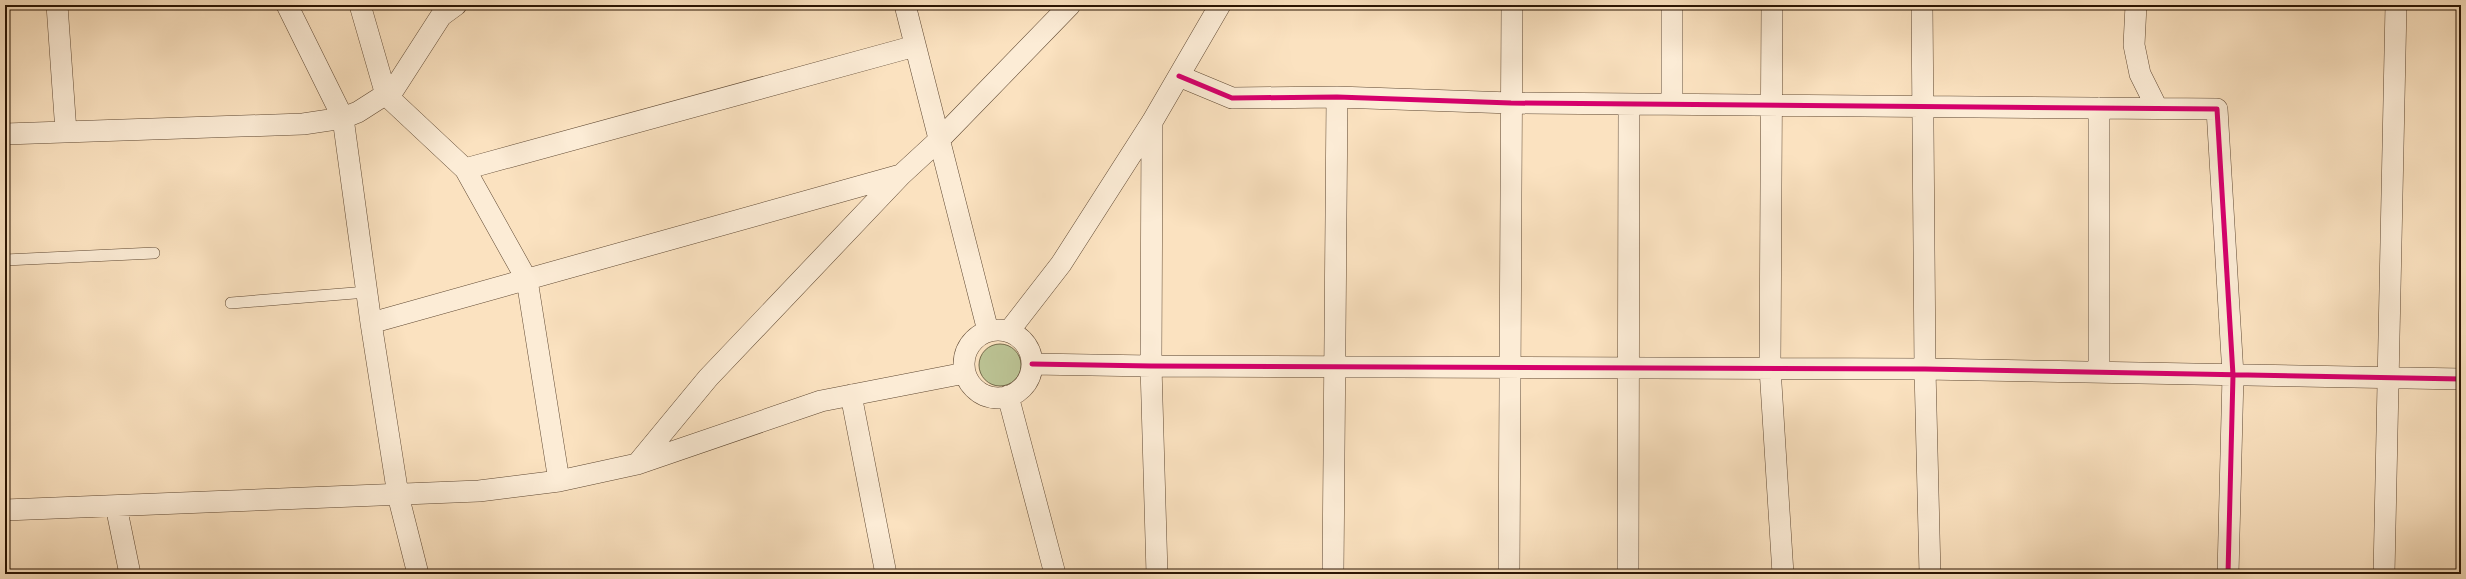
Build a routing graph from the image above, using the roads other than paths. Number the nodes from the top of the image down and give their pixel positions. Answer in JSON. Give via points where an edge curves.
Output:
{"nodes":[{"id":1,"x":57,"y":5,"type":"edge"},
{"id":2,"x":287,"y":5,"type":"edge"},
{"id":3,"x":360,"y":5,"type":"edge"},
{"id":4,"x":456,"y":5,"type":"edge"},
{"id":5,"x":905,"y":5,"type":"edge"},
{"id":6,"x":1070,"y":5,"type":"edge"},
{"id":7,"x":1220,"y":5,"type":"edge"},
{"id":8,"x":1512,"y":5,"type":"edge"},
{"id":9,"x":1672,"y":5,"type":"edge"},
{"id":10,"x":1772,"y":5,"type":"edge"},
{"id":11,"x":1922,"y":5,"type":"edge"},
{"id":12,"x":2136,"y":5,"type":"edge"},
{"id":13,"x":2396,"y":5,"type":"edge"},
{"id":14,"x":915,"y":46,"type":"junction"},
{"id":15,"x":1179,"y":76,"type":"junction"},
{"id":16,"x":386,"y":95,"type":"junction"},
{"id":17,"x":1337,"y":97,"type":"junction"},
{"id":18,"x":1511,"y":103,"type":"junction"},
{"id":19,"x":1630,"y":104,"type":"junction"},
{"id":20,"x":1672,"y":104,"type":"junction"},
{"id":21,"x":1773,"y":105,"type":"junction"},
{"id":22,"x":1925,"y":106,"type":"junction"},
{"id":23,"x":2099,"y":108,"type":"junction"},
{"id":24,"x":2157,"y":108,"type":"junction"},
{"id":25,"x":343,"y":118,"type":"junction"},
{"id":26,"x":1152,"y":122,"type":"junction"},
{"id":27,"x":66,"y":132,"type":"junction"},
{"id":28,"x":5,"y":134,"type":"edge"},
{"id":29,"x":939,"y":140,"type":"junction"},
{"id":30,"x":465,"y":169,"type":"junction"},
{"id":31,"x":901,"y":175,"type":"junction"},
{"id":32,"x":154,"y":253,"type":"dead end"},
{"id":33,"x":5,"y":260,"type":"edge"},
{"id":34,"x":527,"y":280,"type":"junction"},
{"id":35,"x":367,"y":292,"type":"junction"},
{"id":36,"x":231,"y":303,"type":"dead end"},
{"id":37,"x":371,"y":323,"type":"junction"},
{"id":38,"x":988,"y":331,"type":"junction"},
{"id":39,"x":1009,"y":331,"type":"junction"},
{"id":40,"x":1032,"y":364,"type":"junction"},
{"id":41,"x":1151,"y":366,"type":"junction"},
{"id":42,"x":1335,"y":367,"type":"junction"},
{"id":43,"x":1510,"y":368,"type":"junction"},
{"id":44,"x":1627,"y":368,"type":"junction"},
{"id":45,"x":1770,"y":368,"type":"junction"},
{"id":46,"x":1925,"y":370,"type":"junction"},
{"id":47,"x":2099,"y":372,"type":"junction"},
{"id":48,"x":965,"y":373,"type":"junction"},
{"id":49,"x":2233,"y":375,"type":"junction"},
{"id":50,"x":2389,"y":378,"type":"junction"},
{"id":51,"x":2461,"y":379,"type":"edge"},
{"id":52,"x":851,"y":395,"type":"junction"},
{"id":53,"x":1008,"y":396,"type":"junction"},
{"id":54,"x":638,"y":464,"type":"junction"},
{"id":55,"x":559,"y":481,"type":"junction"},
{"id":56,"x":398,"y":495,"type":"junction"},
{"id":57,"x":116,"y":506,"type":"junction"},
{"id":58,"x":5,"y":510,"type":"edge"},
{"id":59,"x":130,"y":574,"type":"edge"},
{"id":60,"x":418,"y":574,"type":"edge"},
{"id":61,"x":886,"y":574,"type":"edge"},
{"id":62,"x":1056,"y":574,"type":"edge"},
{"id":63,"x":1157,"y":574,"type":"edge"},
{"id":64,"x":1333,"y":574,"type":"edge"},
{"id":65,"x":1509,"y":574,"type":"edge"},
{"id":66,"x":1628,"y":574,"type":"edge"},
{"id":67,"x":1783,"y":574,"type":"edge"},
{"id":68,"x":1930,"y":574,"type":"edge"},
{"id":69,"x":2228,"y":574,"type":"edge"},
{"id":70,"x":2384,"y":574,"type":"edge"}],
"edges":[{"from":1,"to":27,"type":"street"},
{"from":2,"to":25,"type":"street"},
{"from":3,"to":16,"type":"street"},
{"from":4,"to":16,"type":"street","via":[[441,16],[394,89]]},
{"from":5,"to":14,"type":"street"},
{"from":6,"to":29,"type":"street"},
{"from":7,"to":15,"type":"street"},
{"from":8,"to":18,"type":"street"},
{"from":9,"to":20,"type":"street"},
{"from":10,"to":21,"type":"street"},
{"from":11,"to":22,"type":"street"},
{"from":12,"to":24,"type":"street","via":[[2134,45],[2140,74]]},
{"from":13,"to":50,"type":"street"},
{"from":14,"to":29,"type":"street"},
{"from":14,"to":30,"type":"street"},
{"from":15,"to":17,"type":"street","via":[[1232,98]]},
{"from":15,"to":26,"type":"street"},
{"from":16,"to":25,"type":"street"},
{"from":16,"to":30,"type":"street"},
{"from":17,"to":18,"type":"street"},
{"from":17,"to":42,"type":"street"},
{"from":18,"to":19,"type":"street"},
{"from":18,"to":43,"type":"street"},
{"from":19,"to":20,"type":"street"},
{"from":19,"to":44,"type":"street"},
{"from":20,"to":21,"type":"street"},
{"from":21,"to":22,"type":"street"},
{"from":21,"to":45,"type":"street"},
{"from":22,"to":23,"type":"street"},
{"from":22,"to":46,"type":"street"},
{"from":23,"to":24,"type":"street"},
{"from":23,"to":47,"type":"street"},
{"from":24,"to":49,"type":"street","via":[[2218,109]]},
{"from":25,"to":27,"type":"street","via":[[303,124]]},
{"from":25,"to":35,"type":"street"},
{"from":26,"to":39,"type":"street","via":[[1061,264]]},
{"from":26,"to":41,"type":"street"},
{"from":27,"to":28,"type":"street"},
{"from":29,"to":31,"type":"street"},
{"from":29,"to":38,"type":"street"},
{"from":30,"to":34,"type":"street"},
{"from":31,"to":34,"type":"street"},
{"from":31,"to":54,"type":"street","via":[[708,378]]},
{"from":32,"to":33,"type":"lane"},
{"from":34,"to":37,"type":"street"},
{"from":34,"to":55,"type":"street"},
{"from":35,"to":36,"type":"lane"},
{"from":35,"to":37,"type":"street"},
{"from":37,"to":56,"type":"street"},
{"from":38,"to":39,"type":"street"},
{"from":38,"to":48,"type":"street","via":[[979,335],[966,352]]},
{"from":39,"to":40,"type":"street","via":[[1026,344],[1031,353]]},
{"from":40,"to":41,"type":"street"},
{"from":40,"to":53,"type":"street","via":[[1025,384]]},
{"from":41,"to":42,"type":"street"},
{"from":41,"to":63,"type":"street"},
{"from":42,"to":43,"type":"street"},
{"from":42,"to":64,"type":"street"},
{"from":43,"to":44,"type":"street"},
{"from":43,"to":65,"type":"street"},
{"from":44,"to":45,"type":"street"},
{"from":44,"to":66,"type":"street"},
{"from":45,"to":46,"type":"street"},
{"from":45,"to":67,"type":"street"},
{"from":46,"to":47,"type":"street"},
{"from":46,"to":68,"type":"street"},
{"from":47,"to":49,"type":"street"},
{"from":48,"to":52,"type":"street"},
{"from":48,"to":53,"type":"street","via":[[970,383],[982,393],[997,398]]},
{"from":49,"to":50,"type":"street"},
{"from":49,"to":69,"type":"street"},
{"from":50,"to":51,"type":"street"},
{"from":50,"to":70,"type":"street"},
{"from":52,"to":54,"type":"street","via":[[821,401]]},
{"from":52,"to":61,"type":"street"},
{"from":53,"to":62,"type":"street"},
{"from":54,"to":55,"type":"street"},
{"from":55,"to":56,"type":"street","via":[[479,491]]},
{"from":56,"to":57,"type":"street"},
{"from":56,"to":60,"type":"street"},
{"from":57,"to":58,"type":"street"},
{"from":57,"to":59,"type":"street"}]}
